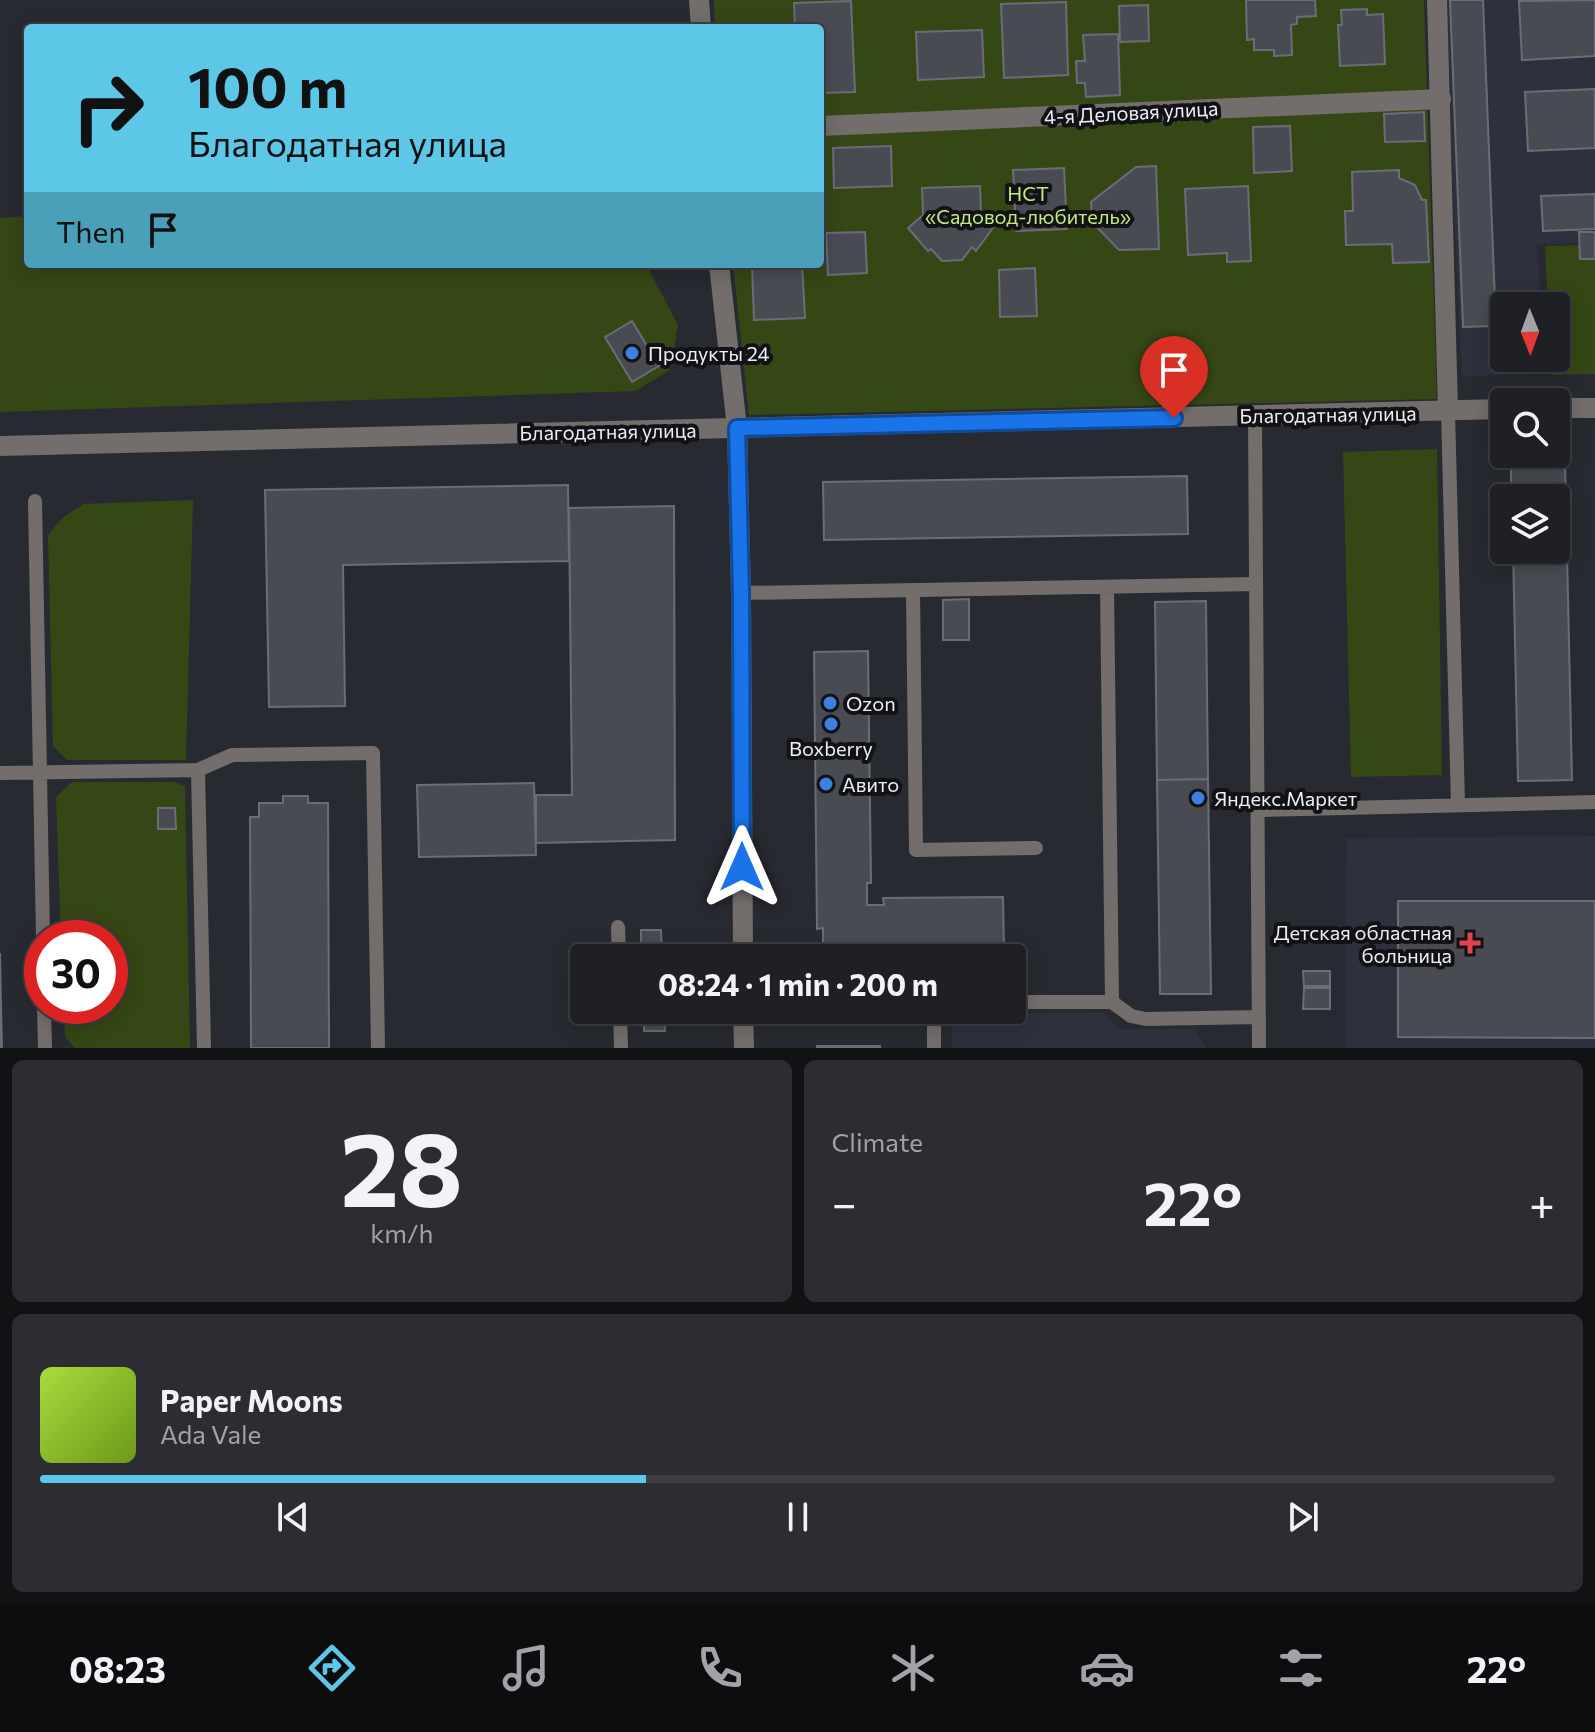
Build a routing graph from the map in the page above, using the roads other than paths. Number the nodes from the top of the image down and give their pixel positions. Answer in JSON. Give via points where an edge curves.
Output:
{"nodes":[{"id":1,"x":699,"y":0,"type":"edge"},
{"id":2,"x":1437,"y":0,"type":"edge"},
{"id":3,"x":701,"y":24,"type":"edge"},
{"id":4,"x":1441,"y":99,"type":"junction"},
{"id":5,"x":824,"y":126,"type":"edge"},
{"id":6,"x":719,"y":268,"type":"edge"},
{"id":7,"x":1570,"y":408,"type":"edge"},
{"id":8,"x":1595,"y":408,"type":"edge"},
{"id":9,"x":1490,"y":410,"type":"edge"},
{"id":10,"x":1448,"y":411,"type":"junction"},
{"id":11,"x":1255,"y":416,"type":"junction"},
{"id":12,"x":737,"y":428,"type":"junction"},
{"id":13,"x":0,"y":446,"type":"edge"},
{"id":14,"x":35,"y":501,"type":"dead end"},
{"id":15,"x":1256,"y":584,"type":"junction"},
{"id":16,"x":1107,"y":587,"type":"junction"},
{"id":17,"x":913,"y":590,"type":"junction"},
{"id":18,"x":741,"y":593,"type":"junction"},
{"id":19,"x":198,"y":770,"type":"junction"},
{"id":20,"x":40,"y":771,"type":"junction"},
{"id":21,"x":0,"y":773,"type":"edge"},
{"id":22,"x":1595,"y":802,"type":"edge"},
{"id":23,"x":1458,"y":805,"type":"junction"},
{"id":24,"x":1258,"y":810,"type":"junction"},
{"id":25,"x":1036,"y":848,"type":"dead end"},
{"id":26,"x":43,"y":920,"type":"edge"},
{"id":27,"x":618,"y":927,"type":"dead end"},
{"id":28,"x":619,"y":944,"type":"edge"},
{"id":29,"x":743,"y":944,"type":"edge"},
{"id":30,"x":1026,"y":1002,"type":"edge"},
{"id":31,"x":1112,"y":1002,"type":"junction"},
{"id":32,"x":1259,"y":1017,"type":"junction"},
{"id":33,"x":44,"y":1024,"type":"edge"},
{"id":34,"x":620,"y":1024,"type":"edge"},
{"id":35,"x":743,"y":1024,"type":"edge"},
{"id":36,"x":934,"y":1024,"type":"edge"},
{"id":37,"x":45,"y":1048,"type":"edge"},
{"id":38,"x":204,"y":1048,"type":"edge"},
{"id":39,"x":378,"y":1048,"type":"edge"},
{"id":40,"x":621,"y":1048,"type":"edge"},
{"id":41,"x":744,"y":1048,"type":"edge"},
{"id":42,"x":934,"y":1048,"type":"edge"},
{"id":43,"x":1259,"y":1048,"type":"edge"}],
"edges":[{"from":1,"to":3,"type":"street"},
{"from":2,"to":4,"type":"street"},
{"from":4,"to":5,"type":"street","name":"4-я Деловая улица"},
{"from":4,"to":10,"type":"street"},
{"from":6,"to":12,"type":"street"},
{"from":7,"to":8,"type":"street"},
{"from":9,"to":10,"type":"street","name":"Благодатная улица"},
{"from":10,"to":11,"type":"street","name":"Благодатная улица"},
{"from":10,"to":23,"type":"lane"},
{"from":11,"to":12,"type":"street","name":"Благодатная улица"},
{"from":11,"to":15,"type":"lane"},
{"from":12,"to":13,"type":"street","name":"Благодатная улица"},
{"from":12,"to":18,"type":"street"},
{"from":14,"to":20,"type":"lane"},
{"from":15,"to":16,"type":"lane"},
{"from":15,"to":24,"type":"lane"},
{"from":16,"to":17,"type":"lane"},
{"from":16,"to":31,"type":"lane"},
{"from":17,"to":18,"type":"lane"},
{"from":17,"to":25,"type":"lane","via":[[916,850]]},
{"from":18,"to":29,"type":"street"},
{"from":19,"to":20,"type":"lane"},
{"from":19,"to":38,"type":"lane"},
{"from":19,"to":39,"type":"lane","via":[[232,755],[373,753]]},
{"from":20,"to":21,"type":"lane"},
{"from":20,"to":26,"type":"lane"},
{"from":22,"to":23,"type":"lane"},
{"from":23,"to":24,"type":"lane"},
{"from":24,"to":32,"type":"lane"},
{"from":27,"to":28,"type":"lane"},
{"from":30,"to":31,"type":"lane"},
{"from":31,"to":32,"type":"lane","via":[[1131,1016],[1146,1019]]},
{"from":32,"to":43,"type":"lane"},
{"from":33,"to":37,"type":"lane"},
{"from":34,"to":40,"type":"lane"},
{"from":35,"to":41,"type":"street"},
{"from":36,"to":42,"type":"lane"}]}
